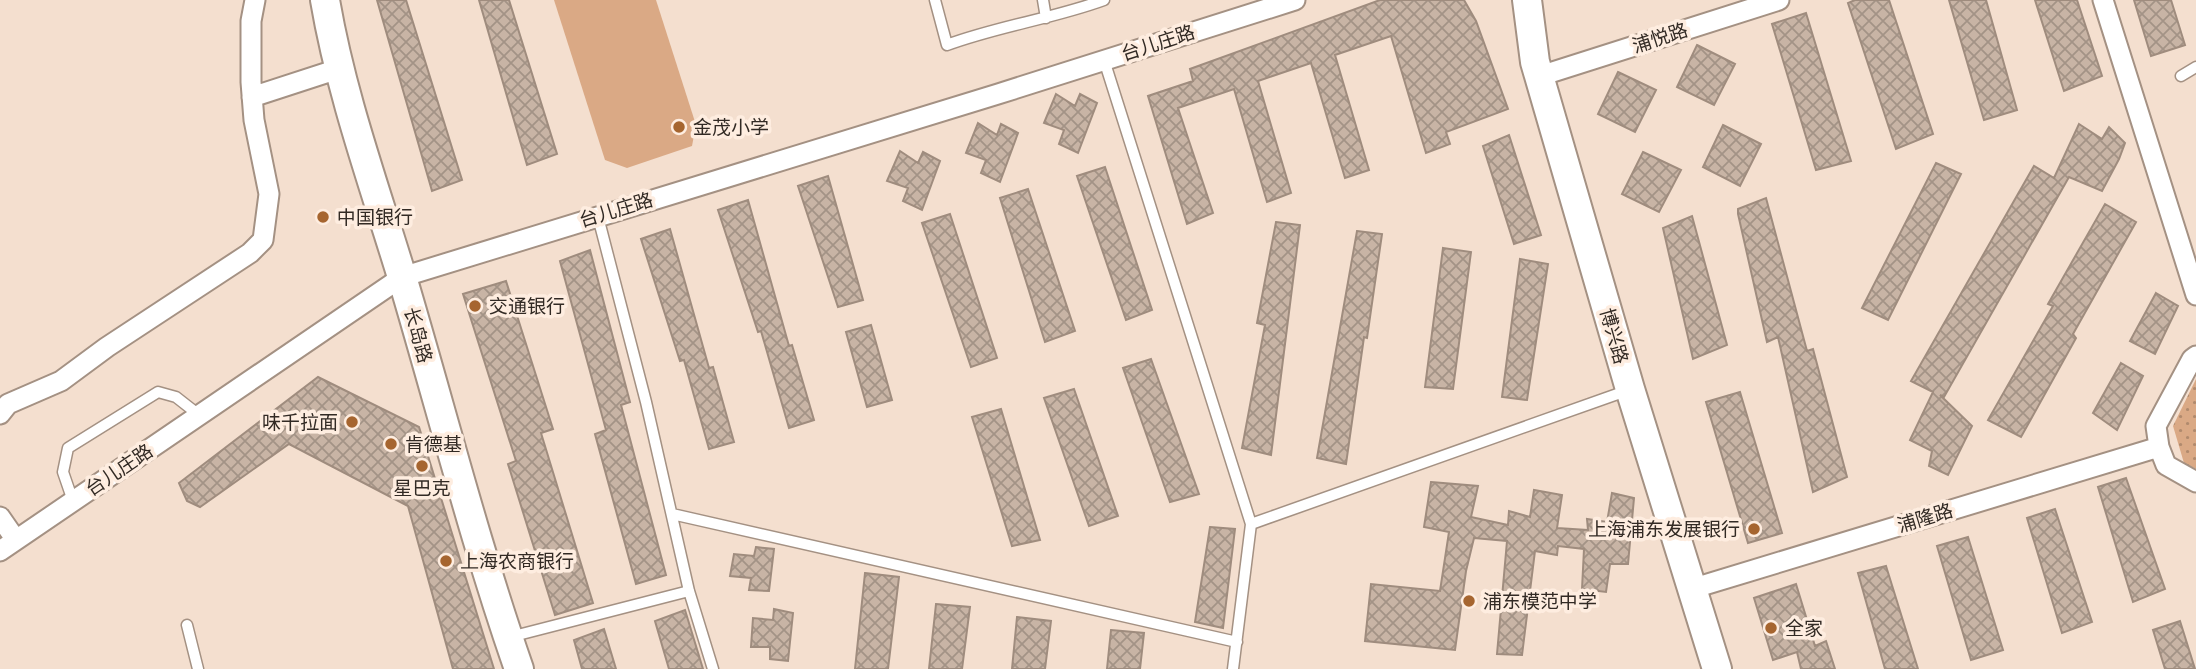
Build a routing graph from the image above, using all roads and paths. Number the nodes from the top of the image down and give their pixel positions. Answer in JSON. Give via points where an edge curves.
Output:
{"nodes":[{"id":1,"x":255,"y":0,"type":"edge"},
{"id":2,"x":325,"y":0,"type":"edge"},
{"id":3,"x":935,"y":0,"type":"edge"},
{"id":4,"x":1043,"y":0,"type":"edge"},
{"id":5,"x":1104,"y":0,"type":"edge"},
{"id":6,"x":1295,"y":0,"type":"edge"},
{"id":7,"x":1527,"y":0,"type":"edge"},
{"id":8,"x":1779,"y":0,"type":"edge"},
{"id":9,"x":2103,"y":0,"type":"edge"},
{"id":10,"x":1046,"y":18,"type":"junction"},
{"id":11,"x":1104,"y":60,"type":"junction"},
{"id":12,"x":2196,"y":67,"type":"edge"},
{"id":13,"x":338,"y":69,"type":"junction"},
{"id":14,"x":1540,"y":76,"type":"junction"},
{"id":15,"x":2181,"y":76,"type":"dead end"},
{"id":16,"x":252,"y":97,"type":"junction"},
{"id":17,"x":597,"y":216,"type":"junction"},
{"id":18,"x":402,"y":277,"type":"junction"},
{"id":19,"x":2196,"y":295,"type":"edge"},
{"id":20,"x":2196,"y":356,"type":"edge"},
{"id":21,"x":1630,"y":389,"type":"junction"},
{"id":22,"x":3,"y":405,"type":"edge"},
{"id":23,"x":200,"y":415,"type":"junction"},
{"id":24,"x":2159,"y":447,"type":"junction"},
{"id":25,"x":2196,"y":482,"type":"edge"},
{"id":26,"x":73,"y":501,"type":"junction"},
{"id":27,"x":672,"y":514,"type":"junction"},
{"id":28,"x":0,"y":517,"type":"edge"},
{"id":29,"x":1251,"y":524,"type":"junction"},
{"id":30,"x":8,"y":546,"type":"edge"},
{"id":31,"x":1692,"y":589,"type":"junction"},
{"id":32,"x":689,"y":591,"type":"junction"},
{"id":33,"x":187,"y":625,"type":"dead end"},
{"id":34,"x":508,"y":637,"type":"junction"},
{"id":35,"x":1237,"y":642,"type":"junction"},
{"id":36,"x":198,"y":669,"type":"edge"},
{"id":37,"x":519,"y":669,"type":"edge"},
{"id":38,"x":713,"y":669,"type":"edge"},
{"id":39,"x":1233,"y":669,"type":"edge"},
{"id":40,"x":1717,"y":669,"type":"edge"}],
"edges":[{"from":1,"to":16,"type":"street"},
{"from":2,"to":13,"type":"street","name":"长岛路"},
{"from":3,"to":10,"type":"lane","via":[[947,46]]},
{"from":4,"to":10,"type":"lane"},
{"from":5,"to":10,"type":"lane"},
{"from":6,"to":11,"type":"street","name":"台儿庄路"},
{"from":7,"to":14,"type":"street","name":"博兴路"},
{"from":8,"to":14,"type":"street","name":"浦悦路"},
{"from":9,"to":19,"type":"street"},
{"from":11,"to":17,"type":"street","name":"台儿庄路"},
{"from":11,"to":29,"type":"lane"},
{"from":12,"to":15,"type":"lane"},
{"from":13,"to":16,"type":"street"},
{"from":13,"to":18,"type":"street","name":"长岛路"},
{"from":14,"to":21,"type":"street","name":"博兴路"},
{"from":16,"to":22,"type":"street","via":[[269,194],[263,240],[61,381]]},
{"from":17,"to":18,"type":"street","name":"台儿庄路"},
{"from":17,"to":27,"type":"lane"},
{"from":18,"to":23,"type":"street","name":"台儿庄路"},
{"from":18,"to":34,"type":"street","name":"长岛路","via":[[486,575]]},
{"from":20,"to":24,"type":"street","via":[[2156,426]]},
{"from":21,"to":29,"type":"lane"},
{"from":21,"to":31,"type":"street","name":"博兴路"},
{"from":23,"to":26,"type":"street","name":"台儿庄路"},
{"from":23,"to":26,"type":"lane","via":[[176,397],[158,392],[68,448],[63,472]]},
{"from":24,"to":25,"type":"street","via":[[2166,465]]},
{"from":24,"to":31,"type":"street","name":"浦隆路"},
{"from":26,"to":30,"type":"street","name":"台儿庄路"},
{"from":27,"to":32,"type":"lane"},
{"from":27,"to":35,"type":"lane"},
{"from":28,"to":30,"type":"street"},
{"from":29,"to":35,"type":"lane"},
{"from":31,"to":40,"type":"street","name":"博兴路"},
{"from":32,"to":34,"type":"lane"},
{"from":32,"to":38,"type":"lane"},
{"from":33,"to":36,"type":"lane"},
{"from":34,"to":37,"type":"street","name":"长岛路"},
{"from":35,"to":39,"type":"lane"}]}
